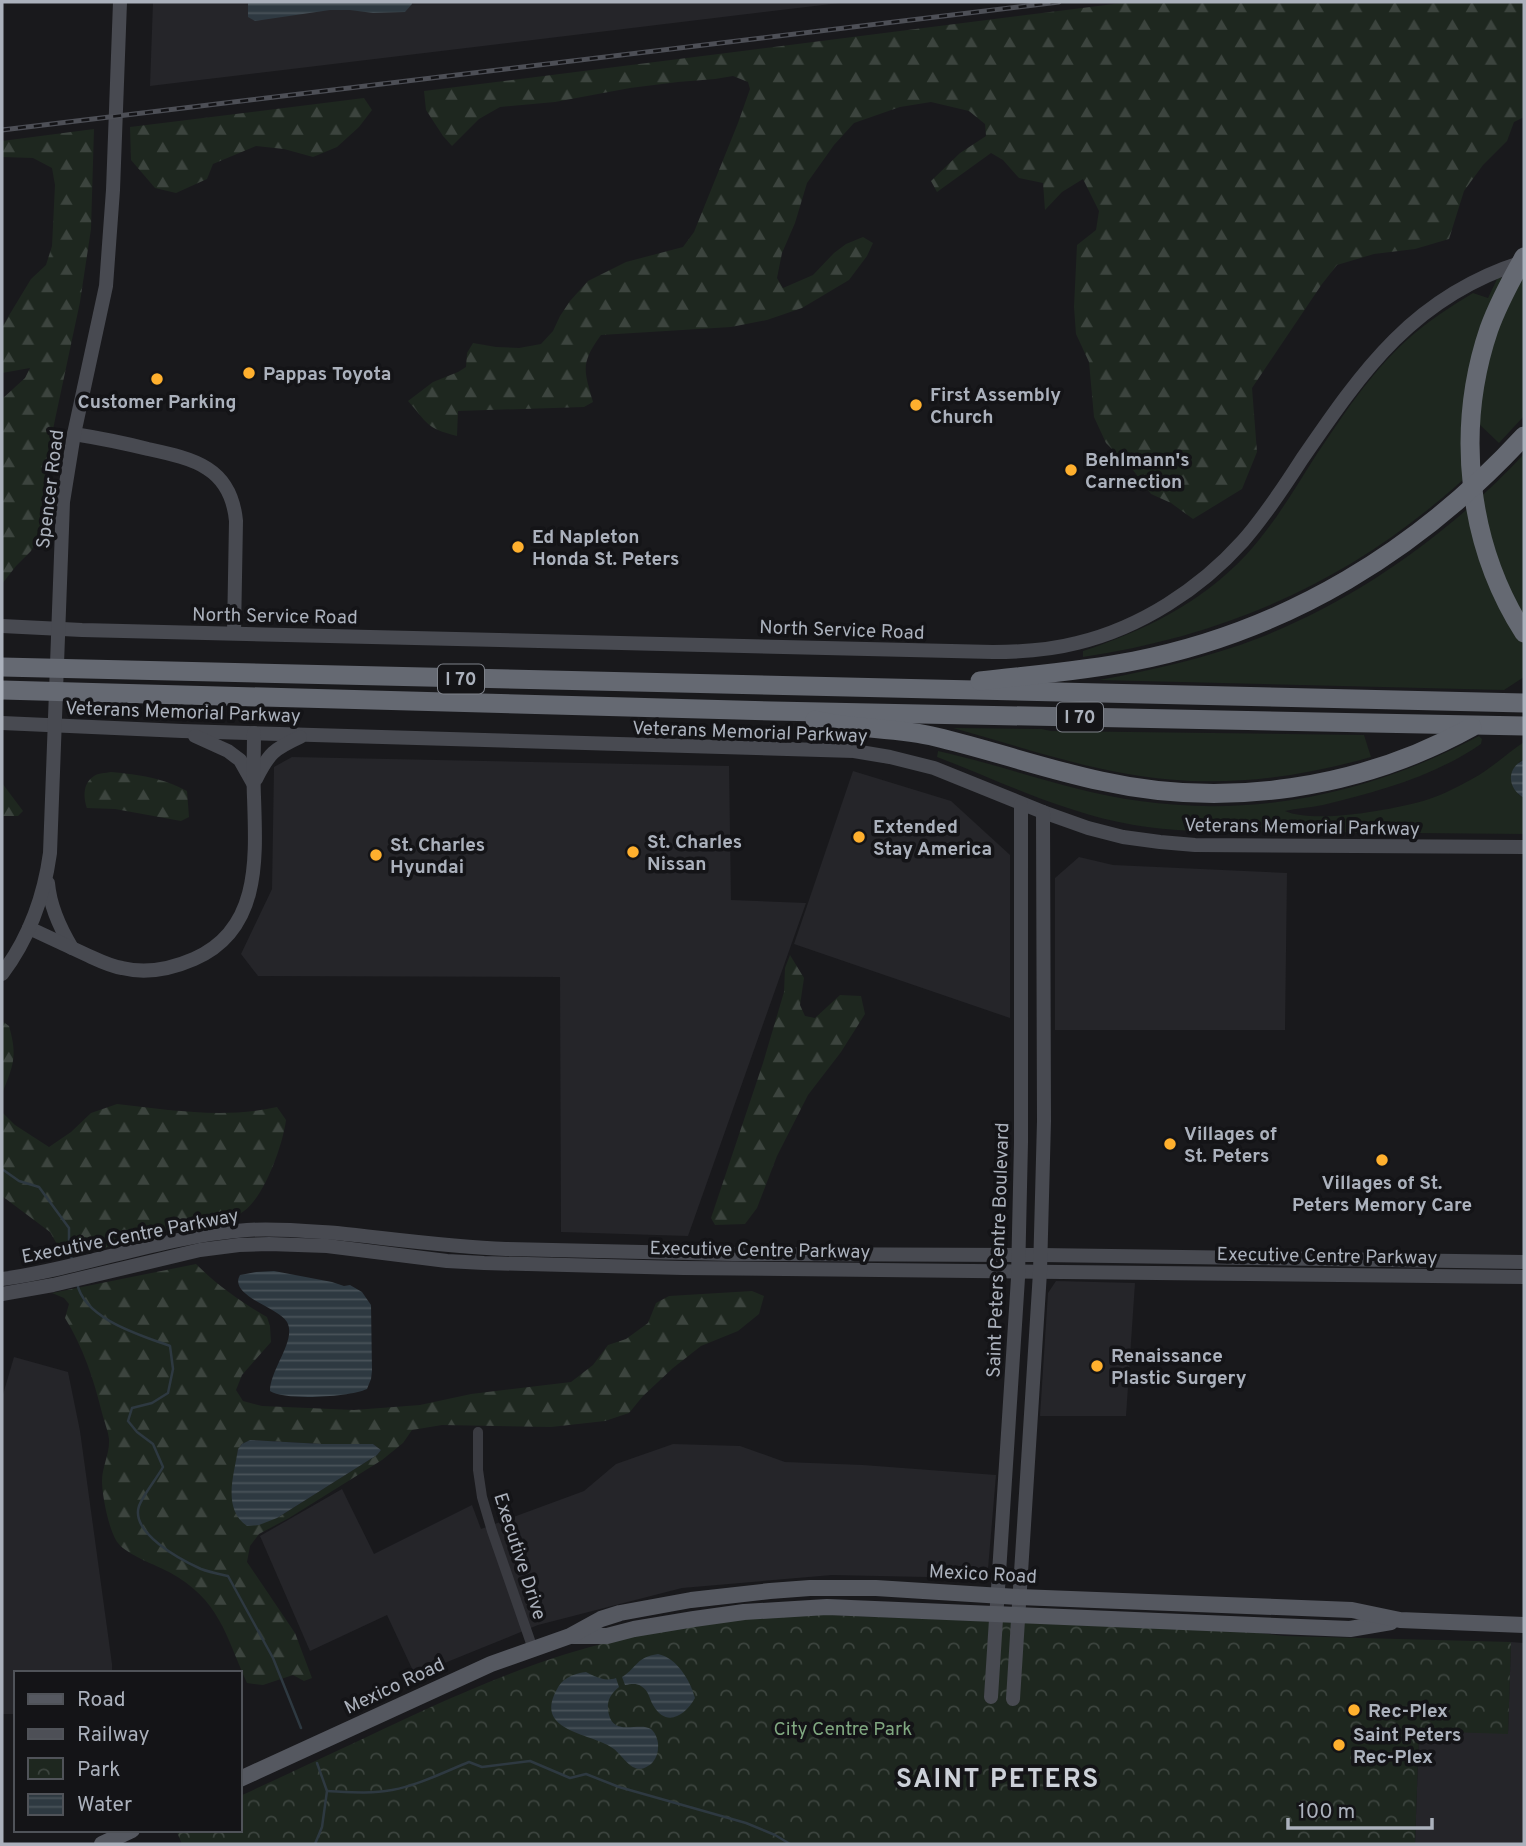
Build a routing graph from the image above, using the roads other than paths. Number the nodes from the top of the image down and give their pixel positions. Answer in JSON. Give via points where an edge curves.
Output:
{"nodes":[{"id":1,"x":120,"y":2,"type":"edge"},
{"id":2,"x":1524,"y":259,"type":"edge"},
{"id":3,"x":74,"y":434,"type":"junction"},
{"id":4,"x":1524,"y":436,"type":"edge"},
{"id":5,"x":2,"y":626,"type":"edge"},
{"id":6,"x":234,"y":633,"type":"junction"},
{"id":7,"x":1524,"y":633,"type":"edge"},
{"id":8,"x":2,"y":667,"type":"edge"},
{"id":9,"x":920,"y":689,"type":"junction"},
{"id":10,"x":2,"y":690,"type":"edge"},
{"id":11,"x":1524,"y":693,"type":"edge"},
{"id":12,"x":1524,"y":703,"type":"edge"},
{"id":13,"x":773,"y":711,"type":"junction"},
{"id":14,"x":2,"y":723,"type":"edge"},
{"id":15,"x":1524,"y":726,"type":"edge"},
{"id":16,"x":182,"y":731,"type":"junction"},
{"id":17,"x":254,"y":733,"type":"junction"},
{"id":18,"x":304,"y":734,"type":"junction"},
{"id":19,"x":253,"y":784,"type":"junction"},
{"id":20,"x":1021,"y":804,"type":"junction"},
{"id":21,"x":1043,"y":812,"type":"junction"},
{"id":22,"x":1524,"y":847,"type":"edge"},
{"id":23,"x":47,"y":875,"type":"junction"},
{"id":24,"x":29,"y":928,"type":"junction"},
{"id":25,"x":72,"y":948,"type":"junction"},
{"id":26,"x":2,"y":974,"type":"edge"},
{"id":27,"x":1019,"y":1255,"type":"junction"},
{"id":28,"x":1041,"y":1255,"type":"junction"},
{"id":29,"x":1524,"y":1262,"type":"edge"},
{"id":30,"x":102,"y":1266,"type":"junction"},
{"id":31,"x":1018,"y":1271,"type":"junction"},
{"id":32,"x":1040,"y":1272,"type":"junction"},
{"id":33,"x":1524,"y":1277,"type":"edge"},
{"id":34,"x":2,"y":1279,"type":"edge"},
{"id":35,"x":2,"y":1293,"type":"edge"},
{"id":36,"x":478,"y":1432,"type":"dead end"},
{"id":37,"x":997,"y":1596,"type":"junction"},
{"id":38,"x":1019,"y":1597,"type":"junction"},
{"id":39,"x":996,"y":1614,"type":"junction"},
{"id":40,"x":1018,"y":1616,"type":"junction"},
{"id":41,"x":1400,"y":1620,"type":"junction"},
{"id":42,"x":1524,"y":1625,"type":"edge"},
{"id":43,"x":570,"y":1636,"type":"junction"},
{"id":44,"x":533,"y":1649,"type":"junction"},
{"id":45,"x":991,"y":1697,"type":"dead end"},
{"id":46,"x":1013,"y":1699,"type":"dead end"},
{"id":47,"x":242,"y":1778,"type":"edge"},
{"id":48,"x":128,"y":1832,"type":"edge"},
{"id":49,"x":102,"y":1844,"type":"edge"}],
"edges":[{"from":1,"to":3,"type":"street","name":"Spencer Road","via":[[106,286]]},
{"from":2,"to":6,"type":"street","name":"North Service Road","via":[[1447,297],[1411,323],[1369,366],[1273,503],[1219,566],[1170,603],[1079,643],[993,652]]},
{"from":2,"to":7,"type":"highway","via":[[1490,329],[1471,422],[1471,471],[1483,540],[1499,586]]},
{"from":3,"to":6,"type":"street","via":[[195,460],[223,482],[236,521]]},
{"from":3,"to":23,"type":"street","name":"Spencer Road","via":[[63,502]]},
{"from":4,"to":9,"type":"highway","via":[[1423,530],[1365,570],[1272,618],[1206,643],[1135,661]]},
{"from":5,"to":6,"type":"street","name":"North Service Road"},
{"from":8,"to":9,"type":"highway","number":"I 70"},
{"from":9,"to":12,"type":"highway","number":"I 70"},
{"from":10,"to":13,"type":"highway","number":"I 70"},
{"from":11,"to":13,"type":"highway","via":[[1470,729],[1395,762],[1297,788],[1220,793],[1125,786],[932,736]]},
{"from":13,"to":15,"type":"highway","number":"I 70"},
{"from":14,"to":16,"type":"street","name":"Veterans Memorial Parkway"},
{"from":16,"to":17,"type":"street","name":"Veterans Memorial Parkway"},
{"from":16,"to":19,"type":"street","via":[[228,751],[240,760]]},
{"from":17,"to":18,"type":"street","name":"Veterans Memorial Parkway"},
{"from":17,"to":19,"type":"street"},
{"from":18,"to":19,"type":"street","via":[[271,754]]},
{"from":18,"to":20,"type":"street","name":"Veterans Memorial Parkway","via":[[854,751],[934,768]]},
{"from":19,"to":25,"type":"street","via":[[254,874],[240,917],[217,945],[180,965],[144,971],[120,968]]},
{"from":20,"to":21,"type":"street","name":"Veterans Memorial Parkway"},
{"from":20,"to":27,"type":"street","name":"Saint Peters Centre Boulevard"},
{"from":21,"to":22,"type":"street","name":"Veterans Memorial Parkway","via":[[1123,837],[1195,845]]},
{"from":21,"to":28,"type":"street"},
{"from":23,"to":24,"type":"street","name":"Spencer Road"},
{"from":23,"to":25,"type":"street","via":[[52,906]]},
{"from":24,"to":25,"type":"street"},
{"from":24,"to":26,"type":"street","name":"Spencer Road"},
{"from":27,"to":28,"type":"street","name":"Executive Centre Parkway"},
{"from":27,"to":30,"type":"street","name":"Executive Centre Parkway","via":[[472,1248],[271,1229],[202,1236]]},
{"from":27,"to":31,"type":"street","name":"Saint Peters Centre Boulevard"},
{"from":28,"to":29,"type":"street","name":"Executive Centre Parkway"},
{"from":28,"to":32,"type":"street"},
{"from":30,"to":31,"type":"street","name":"Executive Centre Parkway","via":[[269,1244],[484,1264]]},
{"from":30,"to":34,"type":"street","name":"Executive Centre Parkway"},
{"from":30,"to":35,"type":"street","name":"Executive Centre Parkway","via":[[53,1286]]},
{"from":31,"to":32,"type":"street","name":"Executive Centre Parkway"},
{"from":31,"to":37,"type":"street","name":"Saint Peters Centre Boulevard"},
{"from":32,"to":33,"type":"street","name":"Executive Centre Parkway"},
{"from":32,"to":38,"type":"street"},
{"from":36,"to":44,"type":"street","name":"Executive Drive","via":[[482,1497]]},
{"from":37,"to":38,"type":"main road","name":"Mexico Road"},
{"from":37,"to":39,"type":"street","name":"Saint Peters Centre Boulevard"},
{"from":37,"to":43,"type":"main road","name":"Mexico Road","via":[[876,1588],[758,1592],[620,1613]]},
{"from":38,"to":40,"type":"street"},
{"from":38,"to":41,"type":"main road","name":"Mexico Road","via":[[1352,1610]]},
{"from":39,"to":40,"type":"main road","name":"Mexico Road"},
{"from":39,"to":43,"type":"main road","name":"Mexico Road","via":[[793,1609],[695,1619],[607,1636]]},
{"from":39,"to":45,"type":"street","name":"Saint Peters Centre Boulevard"},
{"from":40,"to":41,"type":"main road","name":"Mexico Road","via":[[1350,1629]]},
{"from":40,"to":46,"type":"street"},
{"from":41,"to":42,"type":"main road","name":"Mexico Road"},
{"from":43,"to":44,"type":"main road","name":"Mexico Road"},
{"from":44,"to":47,"type":"main road","name":"Mexico Road"},
{"from":48,"to":49,"type":"main road"}]}
